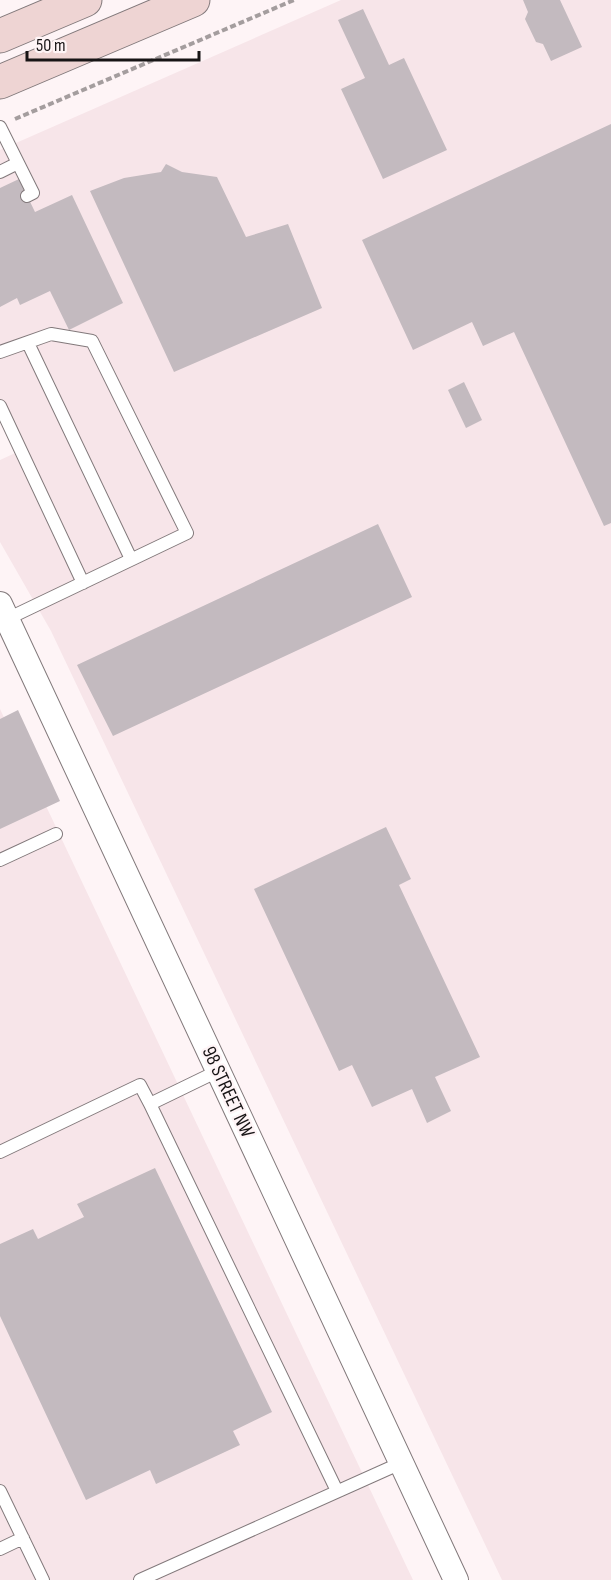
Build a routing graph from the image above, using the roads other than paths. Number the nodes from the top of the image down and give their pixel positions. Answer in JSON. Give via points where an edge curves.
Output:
{"nodes":[{"id":1,"x":85,"y":0,"type":"edge"},
{"id":2,"x":193,"y":0,"type":"edge"},
{"id":3,"x":0,"y":36,"type":"edge"},
{"id":4,"x":0,"y":82,"type":"edge"},
{"id":5,"x":4,"y":124,"type":"edge"},
{"id":6,"x":18,"y":163,"type":"junction"},
{"id":7,"x":0,"y":172,"type":"edge"},
{"id":8,"x":27,"y":196,"type":"dead end"},
{"id":9,"x":28,"y":343,"type":"junction"},
{"id":10,"x":0,"y":352,"type":"edge"},
{"id":11,"x":0,"y":406,"type":"edge"},
{"id":12,"x":131,"y":560,"type":"junction"},
{"id":13,"x":83,"y":584,"type":"junction"},
{"id":14,"x":3,"y":611,"type":"edge"},
{"id":15,"x":56,"y":834,"type":"dead end"},
{"id":16,"x":0,"y":860,"type":"edge"},
{"id":17,"x":218,"y":1071,"type":"junction"},
{"id":18,"x":150,"y":1104,"type":"junction"},
{"id":19,"x":0,"y":1152,"type":"edge"},
{"id":20,"x":401,"y":1463,"type":"junction"},
{"id":21,"x":0,"y":1491,"type":"edge"},
{"id":22,"x":337,"y":1491,"type":"junction"},
{"id":23,"x":23,"y":1538,"type":"junction"},
{"id":24,"x":0,"y":1549,"type":"edge"},
{"id":25,"x":44,"y":1580,"type":"edge"},
{"id":26,"x":140,"y":1580,"type":"edge"},
{"id":27,"x":456,"y":1580,"type":"edge"}],
"edges":[{"from":1,"to":3,"type":"main road"},
{"from":2,"to":4,"type":"main road"},
{"from":5,"to":6,"type":"lane"},
{"from":6,"to":7,"type":"lane"},
{"from":6,"to":8,"type":"lane","via":[[33,193]]},
{"from":9,"to":10,"type":"lane"},
{"from":9,"to":12,"type":"lane"},
{"from":9,"to":12,"type":"lane","via":[[51,334],[92,341],[188,533]]},
{"from":11,"to":13,"type":"lane"},
{"from":12,"to":13,"type":"lane"},
{"from":13,"to":14,"type":"lane"},
{"from":14,"to":17,"type":"street","name":"98 STREET NW"},
{"from":15,"to":16,"type":"lane"},
{"from":17,"to":18,"type":"lane"},
{"from":17,"to":20,"type":"street","name":"98 STREET NW"},
{"from":18,"to":19,"type":"lane","via":[[140,1085]]},
{"from":18,"to":22,"type":"lane"},
{"from":20,"to":22,"type":"lane"},
{"from":20,"to":27,"type":"street","name":"98 STREET NW"},
{"from":21,"to":23,"type":"lane"},
{"from":22,"to":26,"type":"lane"},
{"from":23,"to":24,"type":"lane"},
{"from":23,"to":25,"type":"lane"}]}
